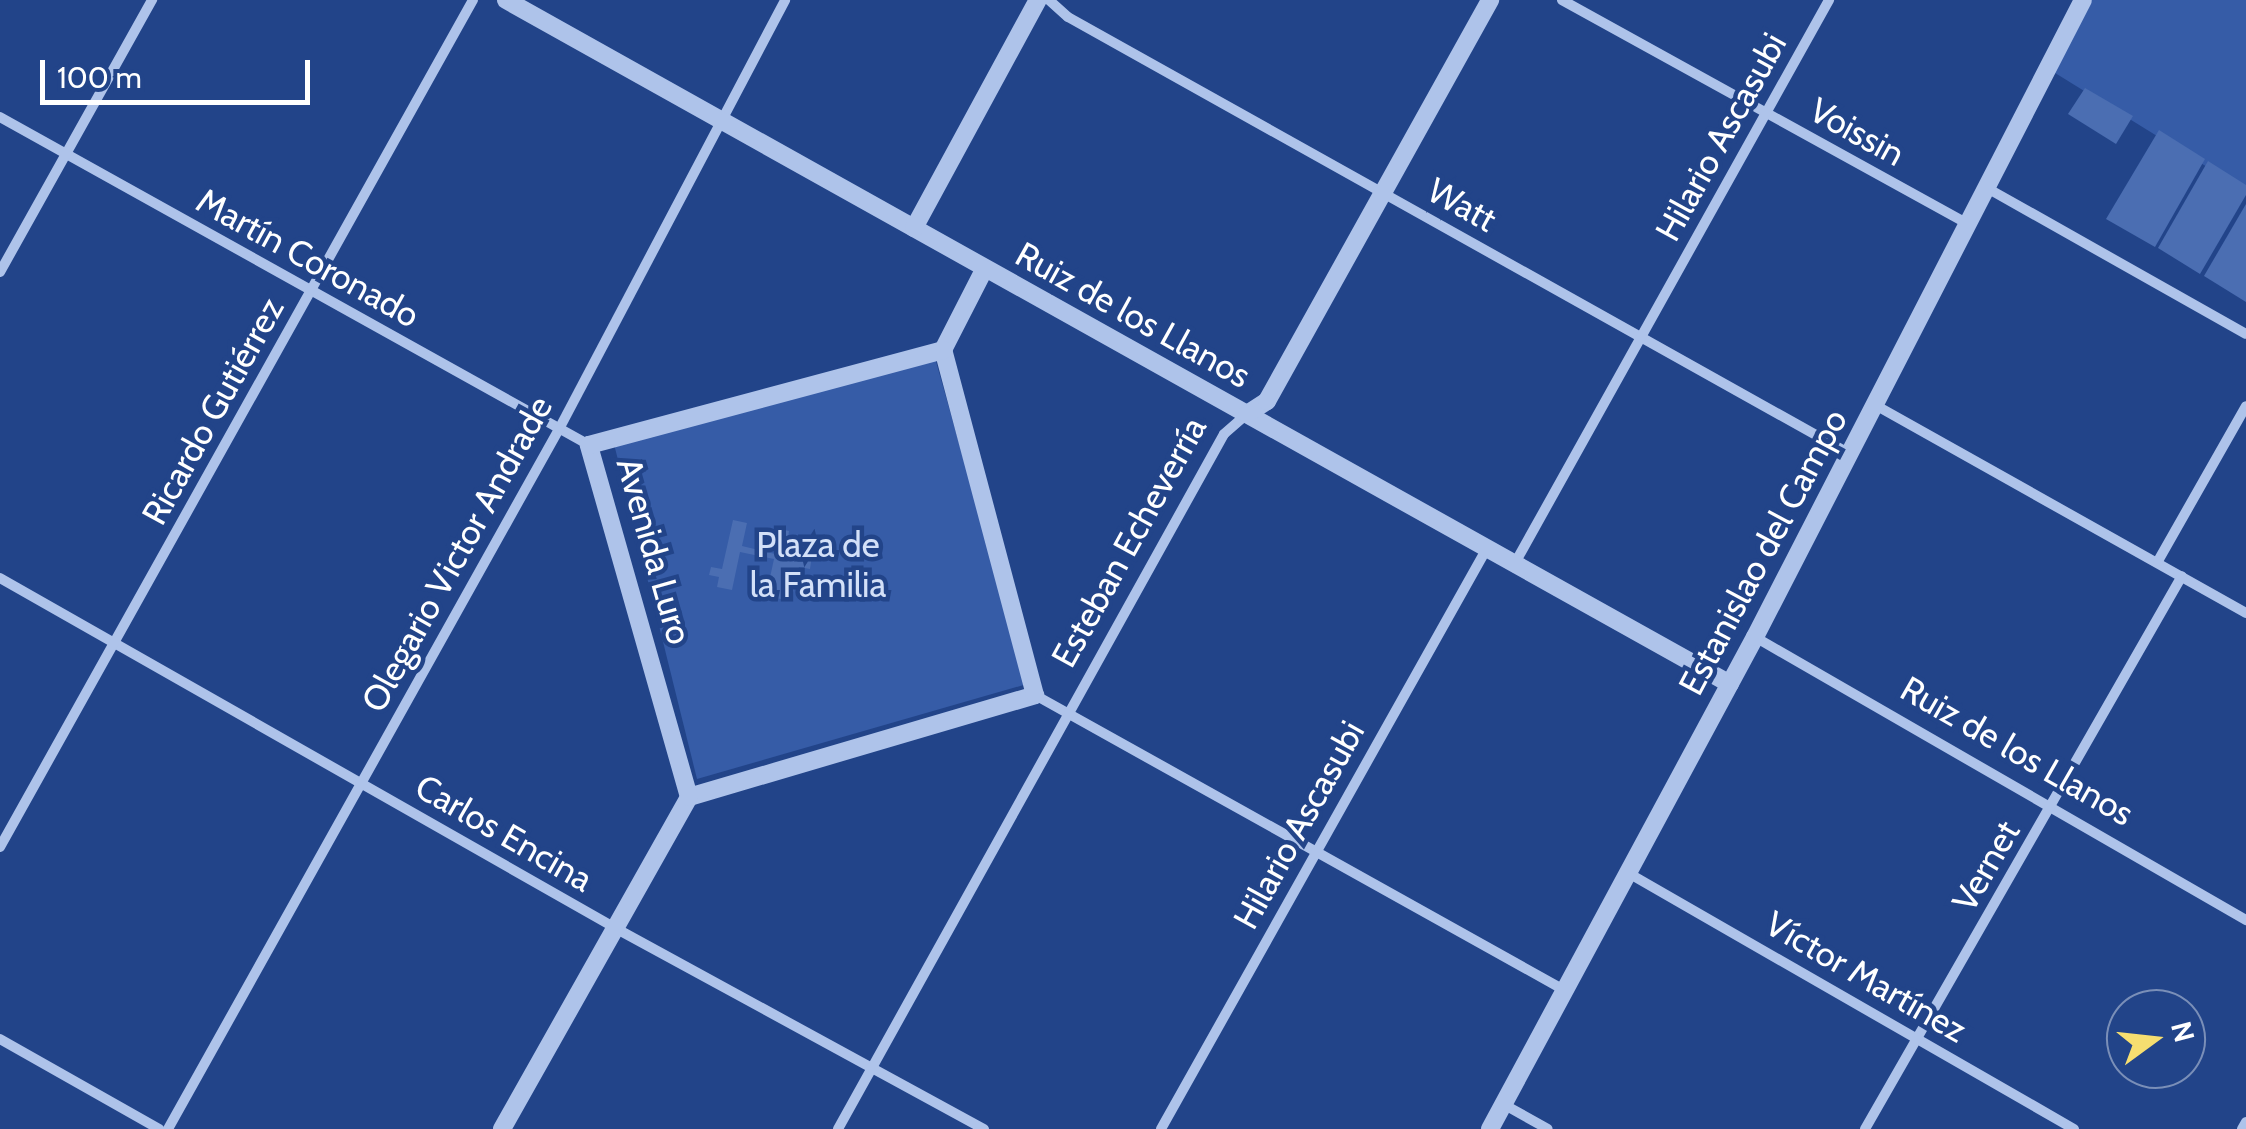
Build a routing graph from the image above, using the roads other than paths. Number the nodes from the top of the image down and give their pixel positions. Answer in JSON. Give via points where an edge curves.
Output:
{"nodes":[{"id":1,"x":152,"y":0,"type":"edge"},
{"id":2,"x":473,"y":0,"type":"edge"},
{"id":3,"x":506,"y":0,"type":"edge"},
{"id":4,"x":785,"y":0,"type":"edge"},
{"id":5,"x":1038,"y":0,"type":"edge"},
{"id":6,"x":1049,"y":0,"type":"edge"},
{"id":7,"x":1490,"y":0,"type":"edge"},
{"id":8,"x":1562,"y":0,"type":"edge"},
{"id":9,"x":1829,"y":0,"type":"edge"},
{"id":10,"x":2083,"y":0,"type":"edge"},
{"id":11,"x":1765,"y":113,"type":"junction"},
{"id":12,"x":0,"y":117,"type":"edge"},
{"id":13,"x":722,"y":121,"type":"junction"},
{"id":14,"x":66,"y":153,"type":"junction"},
{"id":15,"x":1988,"y":188,"type":"junction"},
{"id":16,"x":1384,"y":193,"type":"junction"},
{"id":17,"x":1968,"y":224,"type":"junction"},
{"id":18,"x":914,"y":228,"type":"junction"},
{"id":19,"x":984,"y":270,"type":"junction"},
{"id":20,"x":0,"y":272,"type":"edge"},
{"id":21,"x":311,"y":292,"type":"junction"},
{"id":22,"x":2246,"y":334,"type":"edge"},
{"id":23,"x":1640,"y":337,"type":"junction"},
{"id":24,"x":942,"y":350,"type":"junction"},
{"id":25,"x":1876,"y":406,"type":"junction"},
{"id":26,"x":2246,"y":406,"type":"edge"},
{"id":27,"x":1247,"y":414,"type":"junction"},
{"id":28,"x":558,"y":430,"type":"junction"},
{"id":29,"x":589,"y":445,"type":"junction"},
{"id":30,"x":1850,"y":454,"type":"junction"},
{"id":31,"x":1487,"y":548,"type":"junction"},
{"id":32,"x":2158,"y":561,"type":"junction"},
{"id":33,"x":1514,"y":564,"type":"junction"},
{"id":34,"x":2182,"y":576,"type":"junction"},
{"id":35,"x":0,"y":578,"type":"edge"},
{"id":36,"x":2246,"y":613,"type":"edge"},
{"id":37,"x":1756,"y":637,"type":"junction"},
{"id":38,"x":114,"y":644,"type":"junction"},
{"id":39,"x":1730,"y":684,"type":"junction"},
{"id":40,"x":1035,"y":694,"type":"junction"},
{"id":41,"x":1070,"y":714,"type":"junction"},
{"id":42,"x":362,"y":783,"type":"junction"},
{"id":43,"x":689,"y":797,"type":"junction"},
{"id":44,"x":2051,"y":809,"type":"junction"},
{"id":45,"x":0,"y":847,"type":"edge"},
{"id":46,"x":1315,"y":851,"type":"junction"},
{"id":47,"x":1630,"y":874,"type":"junction"},
{"id":48,"x":2246,"y":920,"type":"edge"},
{"id":49,"x":616,"y":929,"type":"junction"},
{"id":50,"x":1566,"y":992,"type":"junction"},
{"id":51,"x":1918,"y":1039,"type":"junction"},
{"id":52,"x":0,"y":1040,"type":"edge"},
{"id":53,"x":872,"y":1067,"type":"junction"},
{"id":54,"x":1504,"y":1104,"type":"junction"},
{"id":55,"x":2246,"y":1122,"type":"edge"},
{"id":56,"x":158,"y":1129,"type":"edge"},
{"id":57,"x":168,"y":1129,"type":"edge"},
{"id":58,"x":502,"y":1129,"type":"edge"},
{"id":59,"x":838,"y":1129,"type":"edge"},
{"id":60,"x":984,"y":1129,"type":"edge"},
{"id":61,"x":1162,"y":1129,"type":"edge"},
{"id":62,"x":1490,"y":1129,"type":"edge"},
{"id":63,"x":1548,"y":1129,"type":"edge"},
{"id":64,"x":1864,"y":1129,"type":"edge"},
{"id":65,"x":2074,"y":1129,"type":"edge"},
{"id":66,"x":2242,"y":1129,"type":"edge"}],
"edges":[{"from":1,"to":14,"type":"street"},
{"from":2,"to":21,"type":"street","name":"Ricardo Gutiérrez"},
{"from":3,"to":13,"type":"street","name":"Ruiz de los Llanos"},
{"from":4,"to":13,"type":"street","name":"Olegario Victor Andrade"},
{"from":5,"to":18,"type":"street"},
{"from":6,"to":16,"type":"street","name":"Watt","via":[[1068,17]]},
{"from":7,"to":16,"type":"street","name":"Esteban Echeverría"},
{"from":8,"to":11,"type":"street","name":"Voissin"},
{"from":9,"to":11,"type":"street","name":"Hilario Ascasubi"},
{"from":10,"to":15,"type":"street","name":"Estanislao del Campo"},
{"from":11,"to":17,"type":"street","name":"Voissin"},
{"from":11,"to":23,"type":"street","name":"Hilario Ascasubi"},
{"from":12,"to":14,"type":"street","name":"Martín Coronado"},
{"from":13,"to":18,"type":"street","name":"Ruiz de los Llanos"},
{"from":13,"to":28,"type":"street","name":"Olegario Victor Andrade"},
{"from":14,"to":20,"type":"street"},
{"from":14,"to":21,"type":"street","name":"Martín Coronado"},
{"from":15,"to":17,"type":"street","name":"Estanislao del Campo"},
{"from":15,"to":22,"type":"street"},
{"from":16,"to":23,"type":"street","name":"Watt"},
{"from":16,"to":27,"type":"street","name":"Esteban Echeverría","via":[[1267,402]]},
{"from":17,"to":25,"type":"street","name":"Estanislao del Campo"},
{"from":18,"to":19,"type":"street","name":"Ruiz de los Llanos"},
{"from":19,"to":24,"type":"street"},
{"from":19,"to":27,"type":"street","name":"Ruiz de los Llanos"},
{"from":21,"to":28,"type":"street","name":"Martín Coronado"},
{"from":21,"to":38,"type":"street","name":"Ricardo Gutiérrez"},
{"from":23,"to":30,"type":"street","name":"Watt"},
{"from":23,"to":33,"type":"street","name":"Hilario Ascasubi"},
{"from":24,"to":29,"type":"street","name":"Avenida Luro"},
{"from":24,"to":40,"type":"street"},
{"from":25,"to":30,"type":"street","name":"Estanislao del Campo"},
{"from":25,"to":32,"type":"street"},
{"from":26,"to":32,"type":"street"},
{"from":27,"to":31,"type":"street","name":"Ruiz de los Llanos"},
{"from":27,"to":41,"type":"street","name":"Esteban Echeverría","via":[[1224,434]]},
{"from":28,"to":29,"type":"street","name":"Martín Coronado"},
{"from":28,"to":42,"type":"street","name":"Olegario Victor Andrade"},
{"from":29,"to":43,"type":"street","name":"Avenida Luro"},
{"from":30,"to":37,"type":"street","name":"Estanislao del Campo"},
{"from":31,"to":33,"type":"street","name":"Ruiz de los Llanos"},
{"from":31,"to":46,"type":"street","name":"Hilario Ascasubi"},
{"from":32,"to":34,"type":"street"},
{"from":33,"to":39,"type":"street","name":"Ruiz de los Llanos"},
{"from":34,"to":36,"type":"street"},
{"from":34,"to":44,"type":"street","name":"Vernet"},
{"from":35,"to":38,"type":"street","name":"Carlos Encina"},
{"from":37,"to":39,"type":"street","name":"Estanislao del Campo"},
{"from":37,"to":44,"type":"street","name":"Ruiz de los Llanos"},
{"from":38,"to":42,"type":"street","name":"Carlos Encina"},
{"from":38,"to":45,"type":"street","name":"Ricardo Gutiérrez"},
{"from":39,"to":47,"type":"street","name":"Estanislao del Campo"},
{"from":40,"to":41,"type":"street"},
{"from":40,"to":43,"type":"street"},
{"from":41,"to":46,"type":"street"},
{"from":41,"to":53,"type":"street","name":"Esteban Echeverría"},
{"from":42,"to":49,"type":"street","name":"Carlos Encina"},
{"from":42,"to":57,"type":"street","name":"Olegario Victor Andrade"},
{"from":43,"to":49,"type":"street"},
{"from":44,"to":48,"type":"street","name":"Ruiz de los Llanos"},
{"from":44,"to":51,"type":"street","name":"Vernet"},
{"from":46,"to":50,"type":"street"},
{"from":46,"to":61,"type":"street","name":"Hilario Ascasubi"},
{"from":47,"to":50,"type":"street","name":"Estanislao del Campo"},
{"from":47,"to":51,"type":"street","name":"Víctor Martínez"},
{"from":49,"to":53,"type":"street","name":"Carlos Encina"},
{"from":49,"to":58,"type":"street"},
{"from":50,"to":54,"type":"street","name":"Estanislao del Campo"},
{"from":51,"to":64,"type":"street","name":"Vernet"},
{"from":51,"to":65,"type":"street","name":"Víctor Martínez"},
{"from":52,"to":56,"type":"street"},
{"from":53,"to":59,"type":"street","name":"Esteban Echeverría"},
{"from":53,"to":60,"type":"street","name":"Carlos Encina"},
{"from":54,"to":62,"type":"street","name":"Estanislao del Campo"},
{"from":54,"to":63,"type":"street"},
{"from":55,"to":66,"type":"street"}]}
